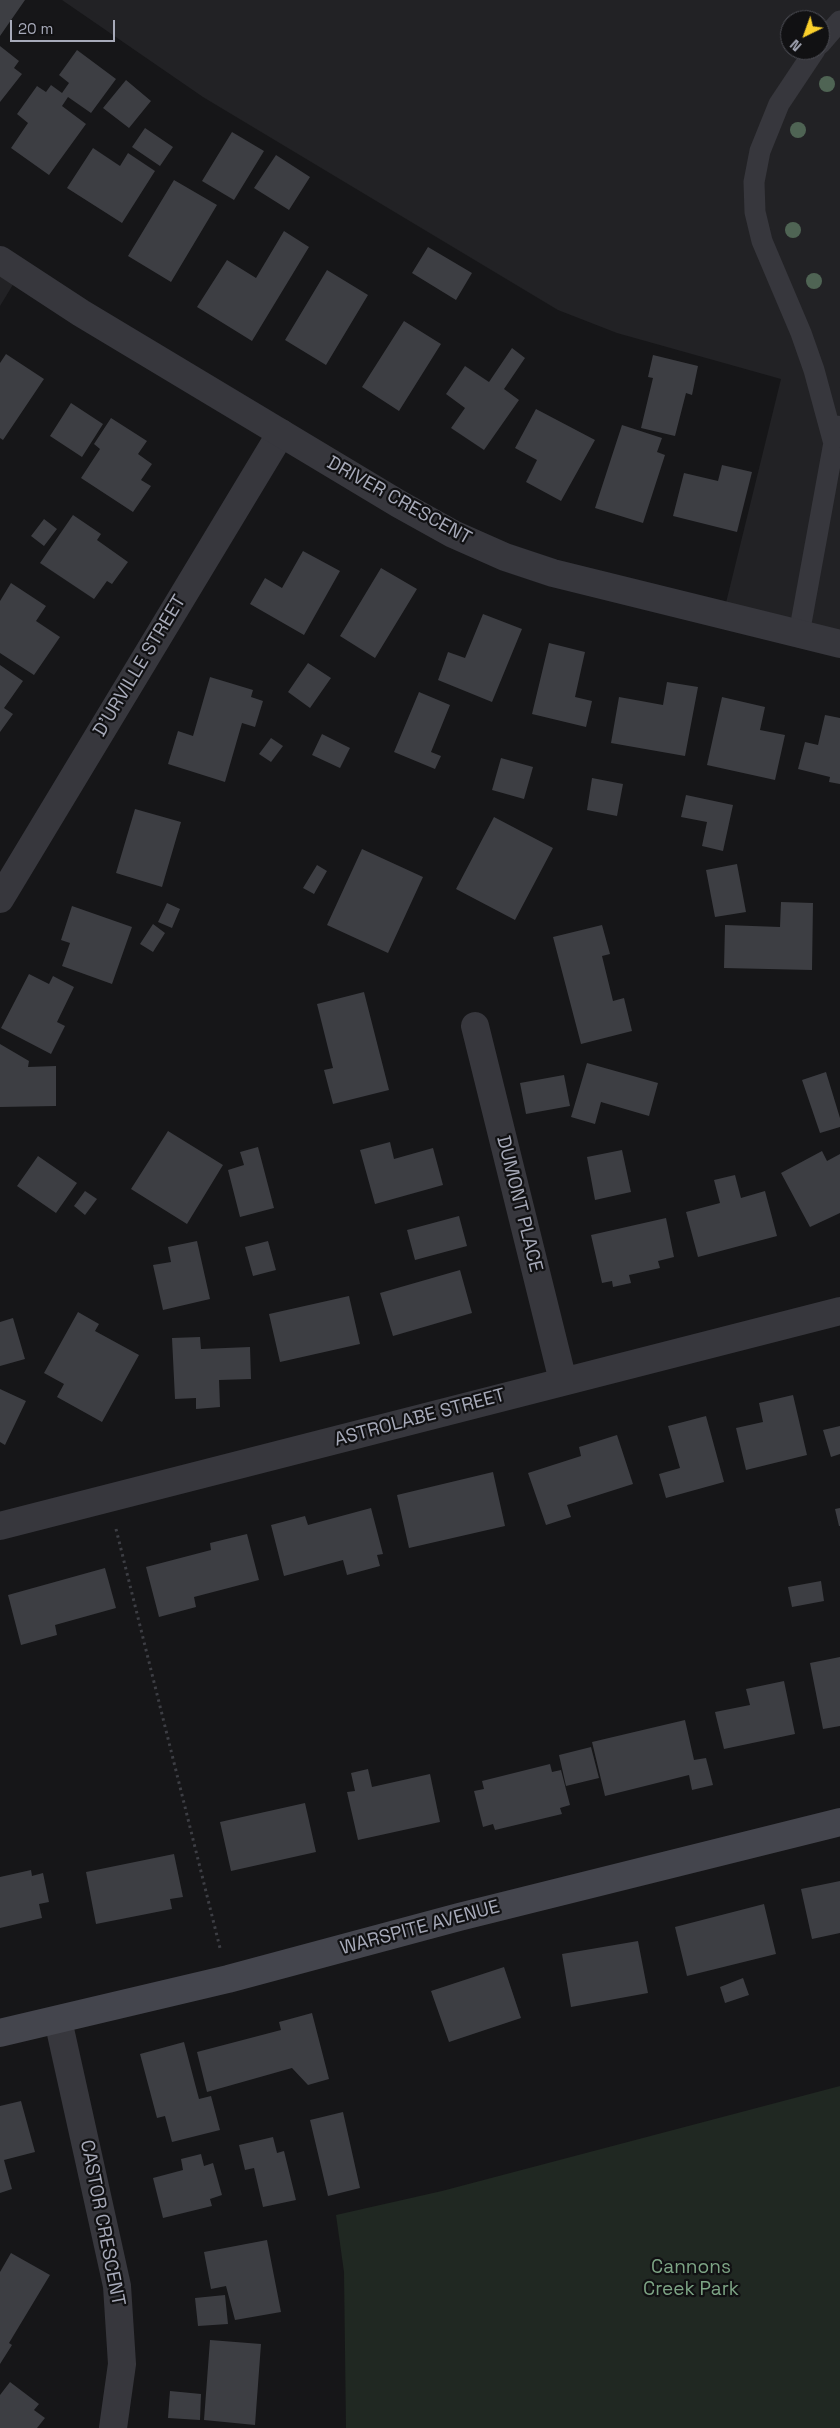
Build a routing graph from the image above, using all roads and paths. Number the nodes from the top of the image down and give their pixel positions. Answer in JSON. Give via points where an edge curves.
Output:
{"nodes":[{"id":1,"x":840,"y":21,"type":"edge"},
{"id":2,"x":830,"y":32,"type":"edge"},
{"id":3,"x":808,"y":60,"type":"edge"},
{"id":4,"x":0,"y":260,"type":"edge"},
{"id":5,"x":840,"y":416,"type":"edge"},
{"id":6,"x":281,"y":433,"type":"junction"},
{"id":7,"x":833,"y":440,"type":"junction"},
{"id":8,"x":799,"y":634,"type":"junction"},
{"id":9,"x":840,"y":644,"type":"edge"},
{"id":10,"x":0,"y":899,"type":"edge"},
{"id":11,"x":475,"y":1026,"type":"dead end"},
{"id":12,"x":840,"y":1311,"type":"edge"},
{"id":13,"x":563,"y":1381,"type":"junction"},
{"id":14,"x":109,"y":1499,"type":"junction"},
{"id":15,"x":0,"y":1526,"type":"edge"},
{"id":16,"x":840,"y":1822,"type":"edge"},
{"id":17,"x":228,"y":1979,"type":"junction"},
{"id":18,"x":58,"y":2020,"type":"junction"},
{"id":19,"x":0,"y":2033,"type":"edge"},
{"id":20,"x":112,"y":2428,"type":"edge"}],
"edges":[{"from":1,"to":2,"type":"lane"},
{"from":3,"to":7,"type":"lane","via":[[779,104],[760,151],[754,182],[755,212],[762,241],[814,370]]},
{"from":4,"to":6,"type":"street","name":"DRIVER CRESCENT","via":[[81,313]]},
{"from":5,"to":7,"type":"lane"},
{"from":6,"to":8,"type":"street","name":"DRIVER CRESCENT","via":[[398,504],[505,557],[553,573]]},
{"from":6,"to":10,"type":"street","name":"D'URVILLE STREET"},
{"from":7,"to":8,"type":"lane"},
{"from":8,"to":9,"type":"street","name":"DRIVER CRESCENT"},
{"from":11,"to":13,"type":"street","name":"DUMONT PLACE"},
{"from":12,"to":13,"type":"street","name":"ASTROLABE STREET"},
{"from":13,"to":14,"type":"street","name":"ASTROLABE STREET"},
{"from":14,"to":15,"type":"street","name":"ASTROLABE STREET"},
{"from":14,"to":17,"type":"path"},
{"from":16,"to":17,"type":"main road","name":"WARSPITE AVENUE","via":[[459,1917]]},
{"from":17,"to":18,"type":"main road","name":"WARSPITE AVENUE"},
{"from":18,"to":19,"type":"main road","name":"WARSPITE AVENUE"},
{"from":18,"to":20,"type":"street","name":"CASTOR CRESCENT","via":[[117,2286],[122,2364]]}]}
